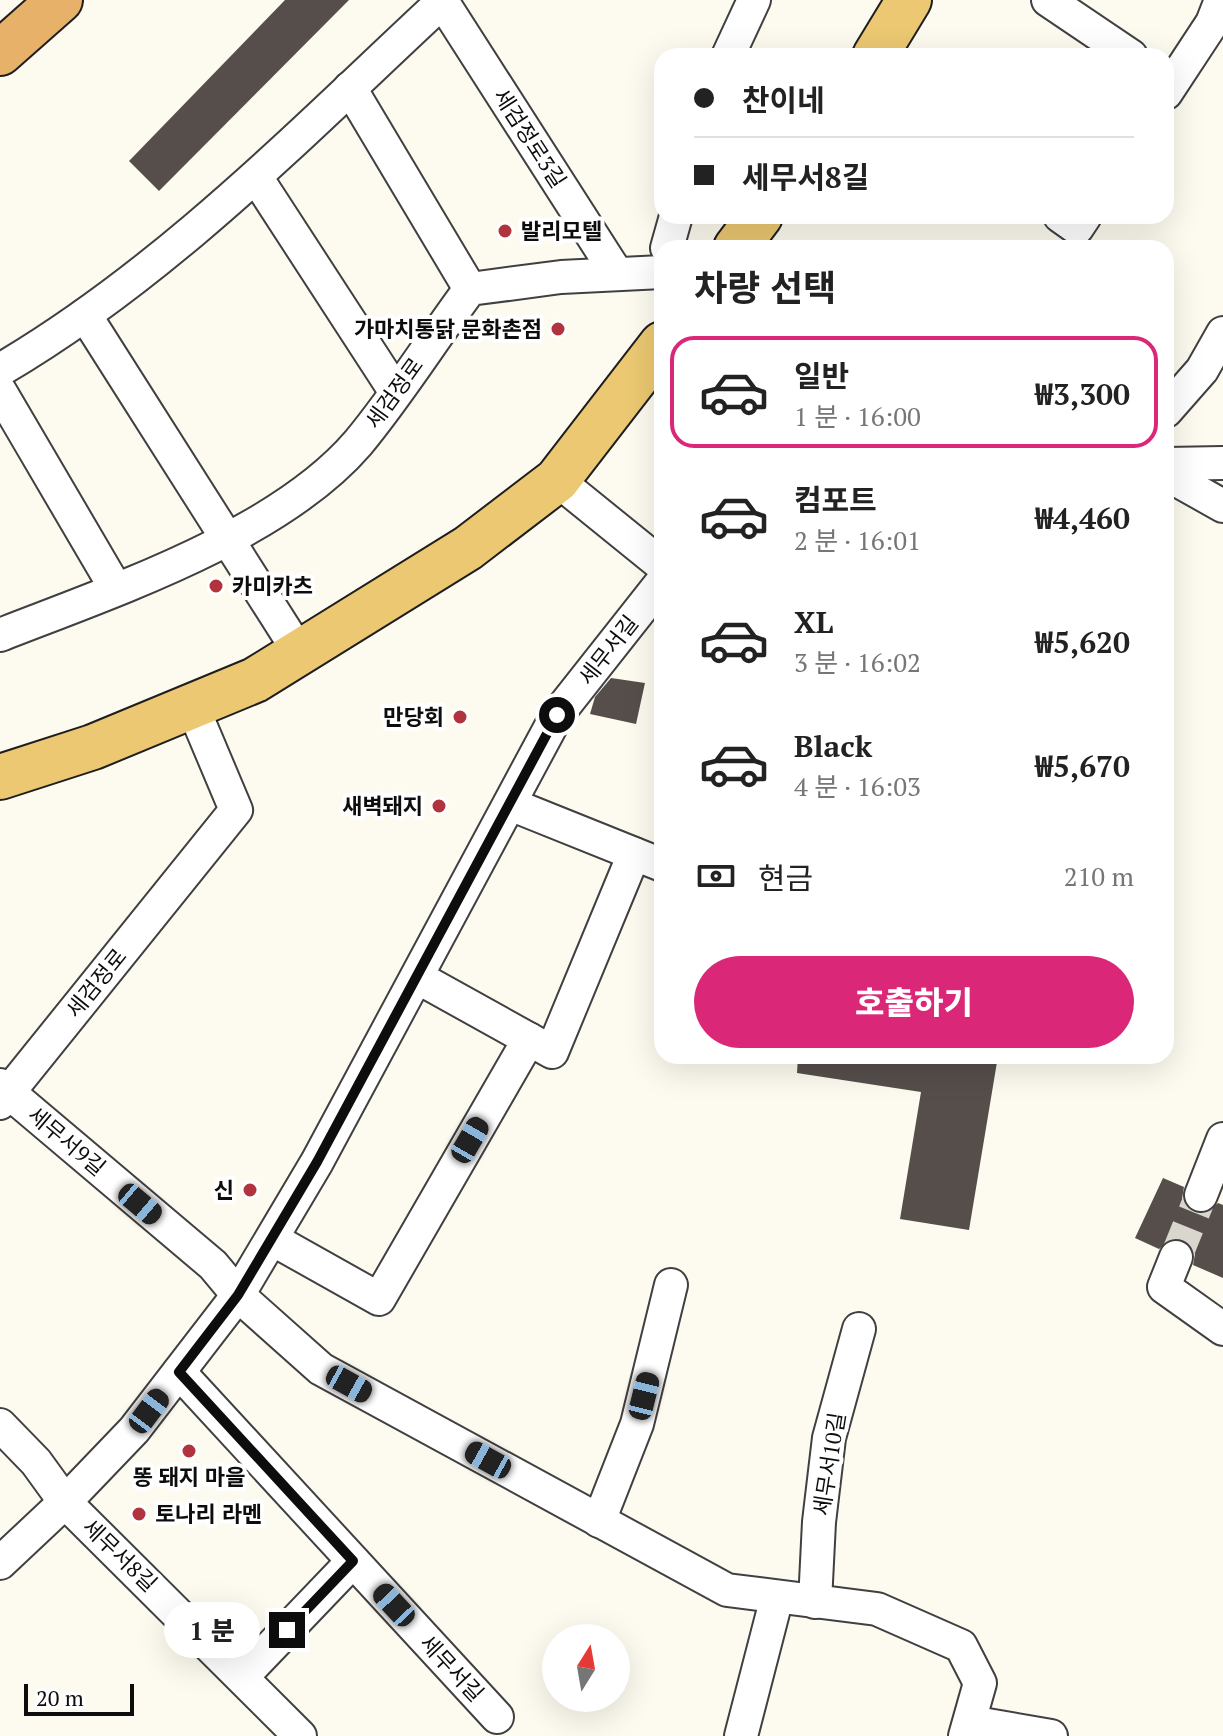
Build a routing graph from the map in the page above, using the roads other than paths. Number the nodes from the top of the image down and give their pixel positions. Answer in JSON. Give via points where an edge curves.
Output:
{"nodes":[{"id":1,"x":60,"y":0,"type":"edge"},
{"id":2,"x":754,"y":0,"type":"edge"},
{"id":3,"x":909,"y":0,"type":"edge"},
{"id":4,"x":1048,"y":0,"type":"edge"},
{"id":5,"x":1221,"y":0,"type":"edge"},
{"id":6,"x":443,"y":1,"type":"edge"},
{"id":7,"x":732,"y":48,"type":"edge"},
{"id":8,"x":880,"y":48,"type":"edge"},
{"id":9,"x":1119,"y":48,"type":"edge"},
{"id":10,"x":0,"y":53,"type":"edge"},
{"id":11,"x":1174,"y":77,"type":"edge"},
{"id":12,"x":350,"y":88,"type":"junction"},
{"id":13,"x":256,"y":177,"type":"junction"},
{"id":14,"x":654,"y":272,"type":"edge"},
{"id":15,"x":617,"y":274,"type":"junction"},
{"id":16,"x":470,"y":289,"type":"junction"},
{"id":17,"x":85,"y":315,"type":"junction"},
{"id":18,"x":1223,"y":333,"type":"edge"},
{"id":19,"x":654,"y":354,"type":"edge"},
{"id":20,"x":0,"y":370,"type":"edge"},
{"id":21,"x":0,"y":391,"type":"edge"},
{"id":22,"x":395,"y":391,"type":"junction"},
{"id":23,"x":1174,"y":402,"type":"edge"},
{"id":24,"x":1223,"y":463,"type":"edge"},
{"id":25,"x":1174,"y":464,"type":"edge"},
{"id":26,"x":1174,"y":478,"type":"edge"},
{"id":27,"x":557,"y":480,"type":"junction"},
{"id":28,"x":1223,"y":506,"type":"edge"},
{"id":29,"x":225,"y":538,"type":"junction"},
{"id":30,"x":654,"y":559,"type":"edge"},
{"id":31,"x":116,"y":589,"type":"junction"},
{"id":32,"x":654,"y":592,"type":"edge"},
{"id":33,"x":4,"y":625,"type":"edge"},
{"id":34,"x":301,"y":655,"type":"junction"},
{"id":35,"x":193,"y":708,"type":"junction"},
{"id":36,"x":0,"y":777,"type":"edge"},
{"id":37,"x":510,"y":804,"type":"junction"},
{"id":38,"x":648,"y":859,"type":"edge"},
{"id":39,"x":417,"y":977,"type":"junction"},
{"id":40,"x":529,"y":1039,"type":"junction"},
{"id":41,"x":3,"y":1094,"type":"edge"},
{"id":42,"x":1223,"y":1139,"type":"edge"},
{"id":43,"x":1201,"y":1195,"type":"tunnel mouth"},
{"id":44,"x":272,"y":1239,"type":"junction"},
{"id":45,"x":1176,"y":1257,"type":"tunnel mouth"},
{"id":46,"x":671,"y":1285,"type":"dead end"},
{"id":47,"x":238,"y":1295,"type":"junction"},
{"id":48,"x":859,"y":1329,"type":"dead end"},
{"id":49,"x":1223,"y":1329,"type":"edge"},
{"id":50,"x":179,"y":1372,"type":"junction"},
{"id":51,"x":0,"y":1425,"type":"edge"},
{"id":52,"x":65,"y":1502,"type":"junction"},
{"id":53,"x":599,"y":1521,"type":"junction"},
{"id":54,"x":353,"y":1561,"type":"junction"},
{"id":55,"x":0,"y":1563,"type":"edge"},
{"id":56,"x":777,"y":1597,"type":"junction"},
{"id":57,"x":815,"y":1602,"type":"junction"},
{"id":58,"x":243,"y":1676,"type":"junction"},
{"id":59,"x":497,"y":1717,"type":"dead end"},
{"id":60,"x":967,"y":1729,"type":"edge"},
{"id":61,"x":300,"y":1736,"type":"edge"},
{"id":62,"x":741,"y":1736,"type":"edge"},
{"id":63,"x":1051,"y":1736,"type":"edge"}],
"edges":[{"from":1,"to":10,"type":"highway"},
{"from":2,"to":7,"type":"street"},
{"from":3,"to":8,"type":"main road"},
{"from":4,"to":9,"type":"street"},
{"from":5,"to":11,"type":"street","via":[[1212,23]]},
{"from":6,"to":12,"type":"street","name":"세검정로3길"},
{"from":6,"to":15,"type":"street","name":"세검정로3길"},
{"from":12,"to":13,"type":"street","name":"세검정로3길"},
{"from":12,"to":16,"type":"street"},
{"from":13,"to":17,"type":"street","name":"세검정로3길"},
{"from":13,"to":22,"type":"street"},
{"from":14,"to":15,"type":"street"},
{"from":15,"to":16,"type":"street"},
{"from":16,"to":22,"type":"street","name":"세검정로"},
{"from":17,"to":20,"type":"street","name":"세검정로3길"},
{"from":17,"to":29,"type":"street"},
{"from":18,"to":23,"type":"street","via":[[1202,370]]},
{"from":19,"to":27,"type":"main road"},
{"from":21,"to":31,"type":"street"},
{"from":22,"to":29,"type":"street","name":"세검정로","via":[[357,444],[294,501]]},
{"from":24,"to":25,"type":"street"},
{"from":26,"to":28,"type":"street"},
{"from":27,"to":30,"type":"street"},
{"from":27,"to":34,"type":"main road","via":[[468,548]]},
{"from":29,"to":31,"type":"street","name":"세검정로"},
{"from":29,"to":34,"type":"street"},
{"from":31,"to":33,"type":"street","name":"세검정로"},
{"from":32,"to":37,"type":"street","name":"세무서길","via":[[557,715]]},
{"from":34,"to":35,"type":"main road"},
{"from":35,"to":36,"type":"main road"},
{"from":35,"to":41,"type":"street","name":"세검정로","via":[[236,810]]},
{"from":37,"to":38,"type":"street"},
{"from":37,"to":39,"type":"street","name":"세무서길"},
{"from":38,"to":40,"type":"street","via":[[552,1052]]},
{"from":39,"to":40,"type":"street"},
{"from":39,"to":44,"type":"street","name":"세무서길"},
{"from":40,"to":44,"type":"street","via":[[379,1299]]},
{"from":41,"to":47,"type":"street","name":"세무서9길","via":[[213,1265]]},
{"from":42,"to":43,"type":"street"},
{"from":44,"to":47,"type":"street","name":"세무서길"},
{"from":45,"to":49,"type":"street","via":[[1164,1287]]},
{"from":46,"to":53,"type":"street","via":[[637,1424]]},
{"from":47,"to":50,"type":"street","name":"세무서길"},
{"from":47,"to":53,"type":"street","via":[[321,1369]]},
{"from":48,"to":57,"type":"street","name":"세무서10길","via":[[829,1438]]},
{"from":50,"to":52,"type":"street","name":"세무서길","via":[[134,1430]]},
{"from":50,"to":54,"type":"street","name":"세무서길"},
{"from":51,"to":52,"type":"street","name":"세무서8길"},
{"from":52,"to":55,"type":"street","name":"세무서길"},
{"from":52,"to":58,"type":"street","name":"세무서8길"},
{"from":53,"to":56,"type":"street","via":[[727,1590]]},
{"from":54,"to":58,"type":"street"},
{"from":54,"to":59,"type":"street","name":"세무서길"},
{"from":56,"to":57,"type":"street"},
{"from":56,"to":62,"type":"street"},
{"from":57,"to":60,"type":"street","via":[[877,1609],[961,1646],[980,1683]]},
{"from":58,"to":61,"type":"street","name":"세무서8길"},
{"from":60,"to":63,"type":"street"}]}
